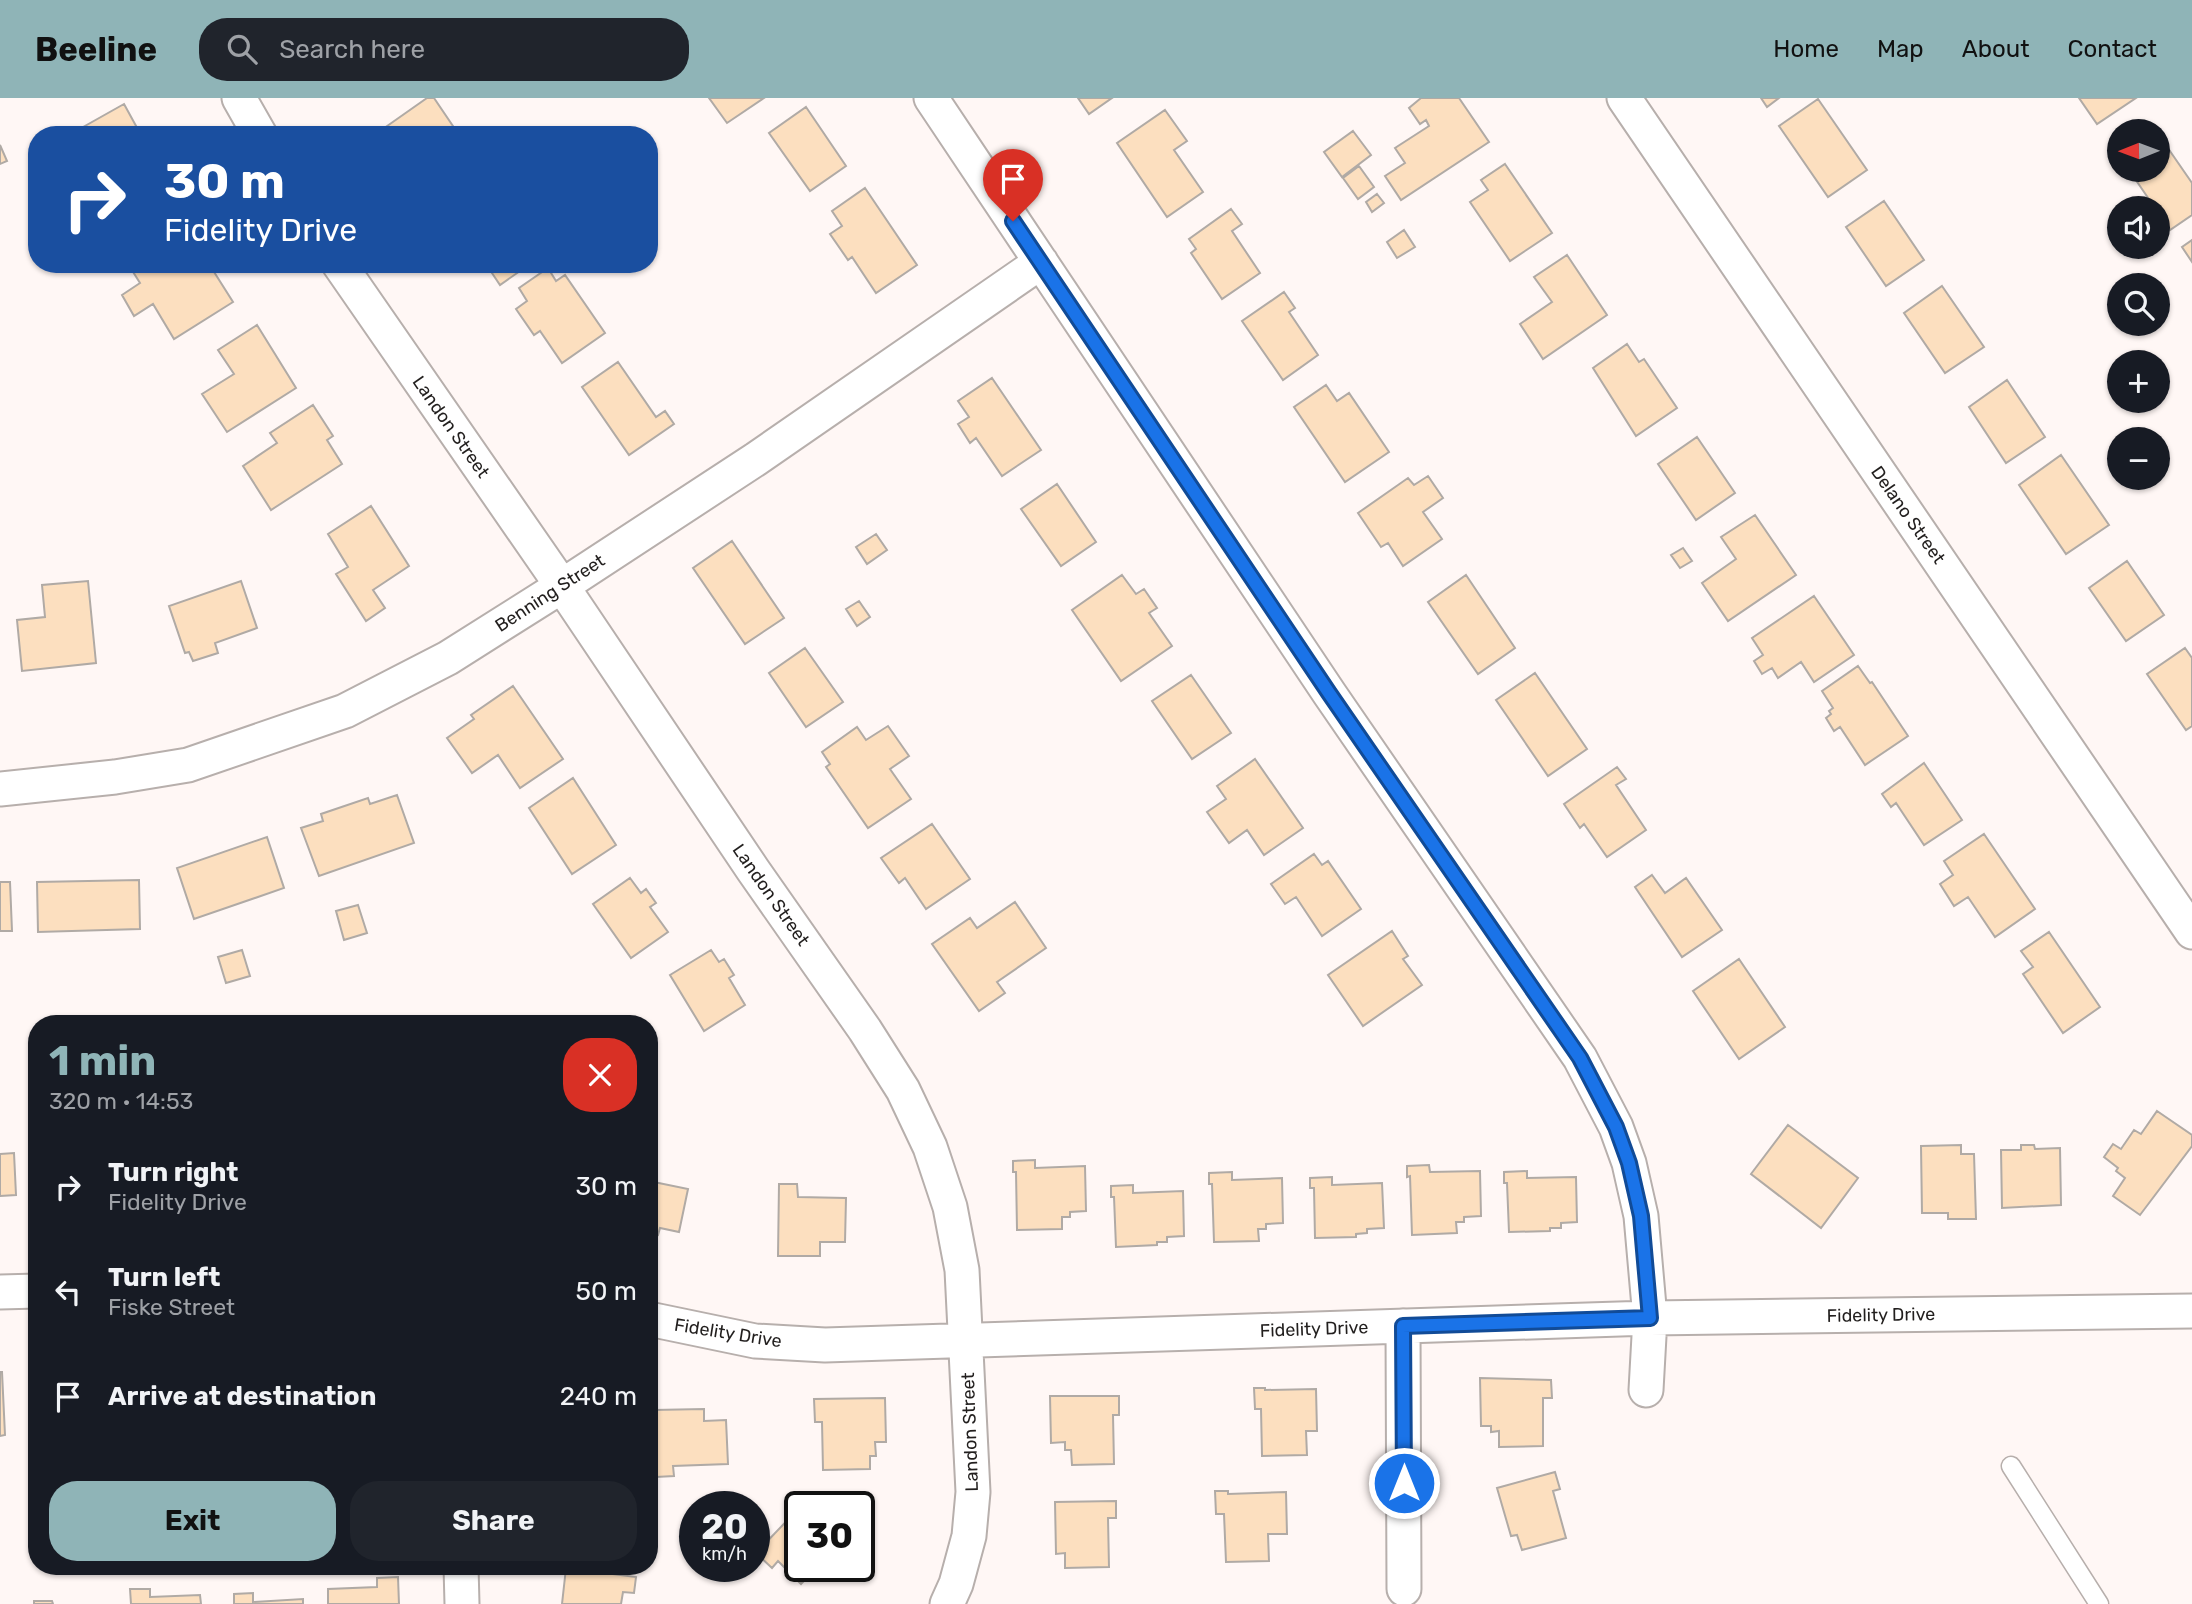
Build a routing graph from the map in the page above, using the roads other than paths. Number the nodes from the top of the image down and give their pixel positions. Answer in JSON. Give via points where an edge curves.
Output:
{"nodes":[{"id":1,"x":239,"y":98,"type":"edge"},
{"id":2,"x":931,"y":98,"type":"edge"},
{"id":3,"x":1624,"y":98,"type":"edge"},
{"id":4,"x":255,"y":126,"type":"edge"},
{"id":5,"x":1041,"y":262,"type":"junction"},
{"id":6,"x":345,"y":273,"type":"edge"},
{"id":7,"x":562,"y":586,"type":"junction"},
{"id":8,"x":0,"y":789,"type":"edge"},
{"id":9,"x":2192,"y":932,"type":"edge"},
{"id":10,"x":28,"y":1291,"type":"edge"},
{"id":11,"x":0,"y":1292,"type":"edge"},
{"id":12,"x":2192,"y":1311,"type":"edge"},
{"id":13,"x":1650,"y":1318,"type":"junction"},
{"id":14,"x":658,"y":1321,"type":"edge"},
{"id":15,"x":1403,"y":1326,"type":"junction"},
{"id":16,"x":966,"y":1340,"type":"junction"},
{"id":17,"x":1646,"y":1390,"type":"dead end"},
{"id":18,"x":2011,"y":1466,"type":"dead end"},
{"id":19,"x":461,"y":1575,"type":"edge"},
{"id":20,"x":1404,"y":1589,"type":"dead end"},
{"id":21,"x":463,"y":1604,"type":"edge"},
{"id":22,"x":947,"y":1604,"type":"edge"},
{"id":23,"x":2099,"y":1604,"type":"edge"}],
"edges":[{"from":1,"to":4,"type":"street"},
{"from":2,"to":5,"type":"street"},
{"from":3,"to":9,"type":"street","name":"Delano Street"},
{"from":5,"to":7,"type":"street","name":"Benning Street"},
{"from":5,"to":13,"type":"street","via":[[1580,1058],[1629,1163],[1641,1216]]},
{"from":6,"to":7,"type":"street","name":"Landon Street"},
{"from":7,"to":8,"type":"street","name":"Benning Street","via":[[448,658],[345,711],[188,765]]},
{"from":7,"to":16,"type":"street","name":"Landon Street","via":[[903,1090],[930,1147],[950,1208],[962,1270]]},
{"from":10,"to":11,"type":"street"},
{"from":12,"to":13,"type":"street","name":"Fidelity Drive"},
{"from":13,"to":15,"type":"street","name":"Fidelity Drive"},
{"from":13,"to":17,"type":"street"},
{"from":14,"to":16,"type":"street","name":"Fidelity Drive","via":[[755,1341],[825,1345]]},
{"from":15,"to":16,"type":"street","name":"Fidelity Drive"},
{"from":15,"to":20,"type":"street"},
{"from":16,"to":22,"type":"street","name":"Landon Street","via":[[973,1492],[969,1536]]},
{"from":18,"to":23,"type":"lane"},
{"from":19,"to":21,"type":"street"}]}
